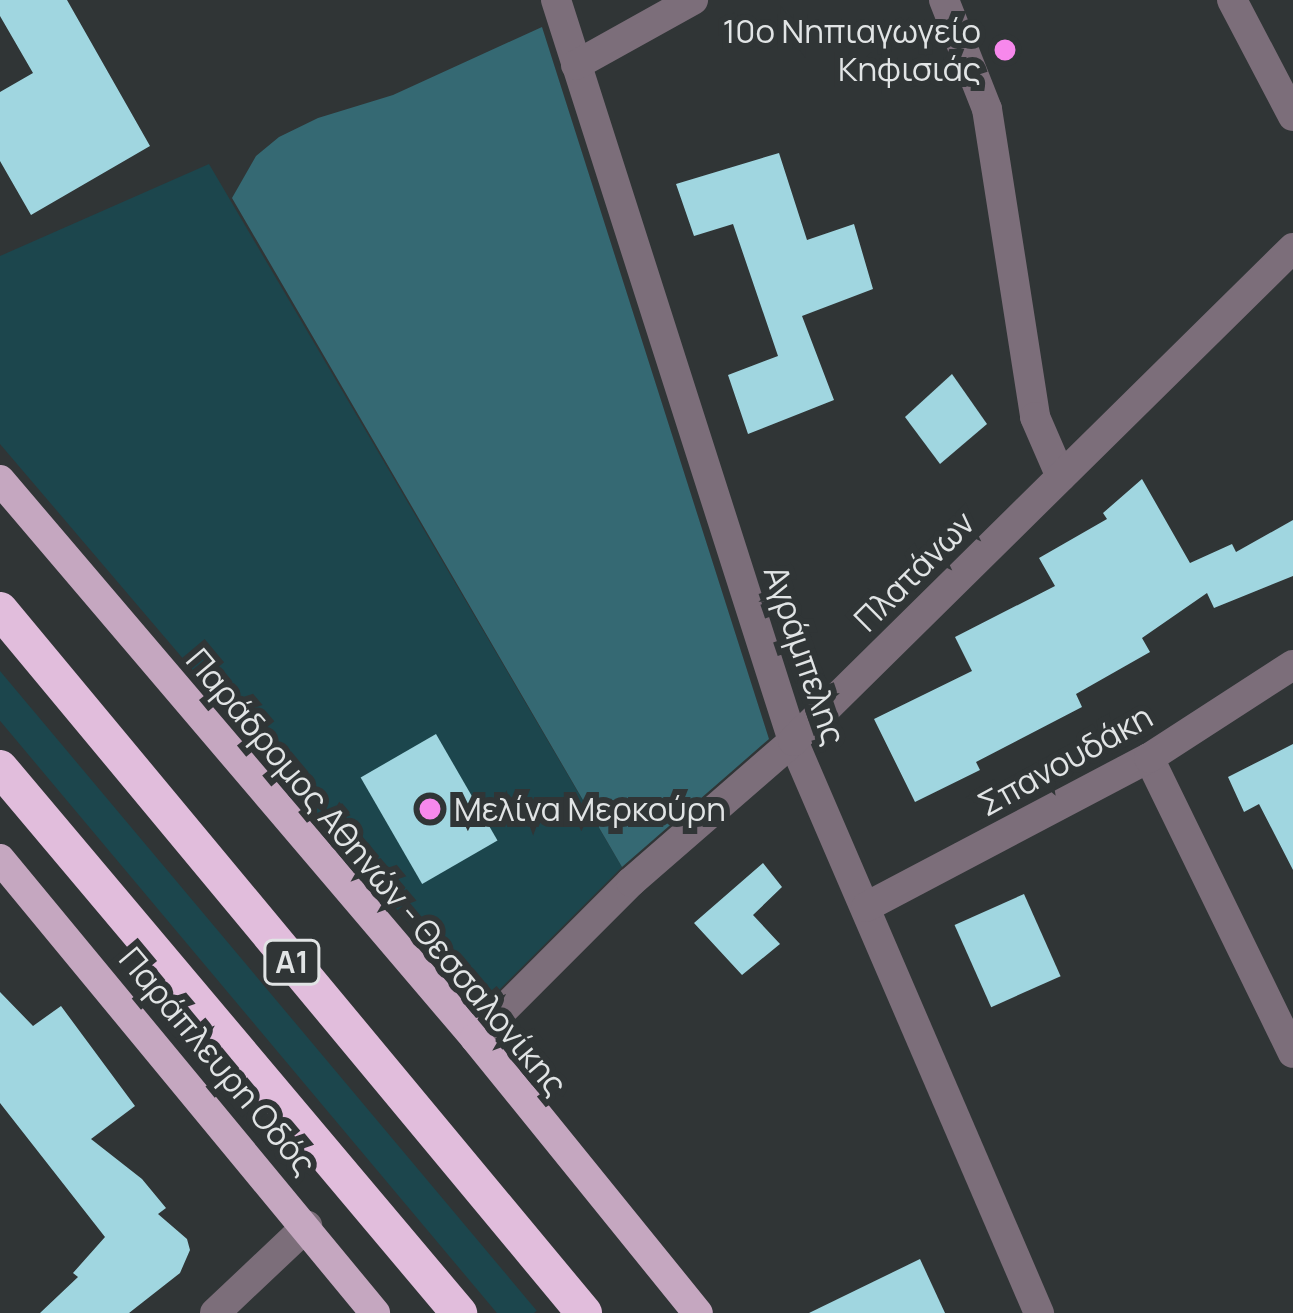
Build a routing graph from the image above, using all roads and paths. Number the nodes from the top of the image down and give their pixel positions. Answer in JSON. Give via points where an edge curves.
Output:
{"nodes":[{"id":1,"x":556,"y":0,"type":"edge"},
{"id":2,"x":693,"y":0,"type":"edge"},
{"id":3,"x":944,"y":0,"type":"edge"},
{"id":4,"x":1232,"y":0,"type":"edge"},
{"id":5,"x":576,"y":65,"type":"junction"},
{"id":6,"x":1293,"y":116,"type":"edge"},
{"id":7,"x":1293,"y":248,"type":"edge"},
{"id":8,"x":1061,"y":477,"type":"junction"},
{"id":9,"x":0,"y":480,"type":"edge"},
{"id":10,"x":0,"y":610,"type":"edge"},
{"id":11,"x":1293,"y":665,"type":"edge"},
{"id":12,"x":794,"y":741,"type":"junction"},
{"id":13,"x":1149,"y":758,"type":"junction"},
{"id":14,"x":0,"y":768,"type":"edge"},
{"id":15,"x":0,"y":859,"type":"edge"},
{"id":16,"x":866,"y":907,"type":"junction"},
{"id":17,"x":475,"y":1038,"type":"junction"},
{"id":18,"x":1293,"y":1053,"type":"edge"},
{"id":19,"x":307,"y":1226,"type":"junction"},
{"id":20,"x":215,"y":1313,"type":"edge"},
{"id":21,"x":375,"y":1313,"type":"edge"},
{"id":22,"x":459,"y":1313,"type":"edge"},
{"id":23,"x":584,"y":1313,"type":"edge"},
{"id":24,"x":698,"y":1313,"type":"edge"},
{"id":25,"x":1039,"y":1313,"type":"edge"}],
"edges":[{"from":1,"to":5,"type":"street","name":"Αγράμπελης"},
{"from":2,"to":5,"type":"street"},
{"from":3,"to":8,"type":"street","via":[[987,109],[1035,417]]},
{"from":4,"to":6,"type":"street"},
{"from":5,"to":12,"type":"street","name":"Αγράμπελης"},
{"from":7,"to":8,"type":"street","name":"Πλατάνων"},
{"from":8,"to":12,"type":"street","name":"Πλατάνων"},
{"from":9,"to":17,"type":"main road","name":"Παράδρομος Αθηνών - Θεσσαλονίκης"},
{"from":10,"to":23,"type":"highway","number":"Α1"},
{"from":11,"to":13,"type":"street","name":"Σπανουδάκη"},
{"from":12,"to":16,"type":"street","name":"Αγράμπελης"},
{"from":12,"to":17,"type":"street","name":"Πλατάνων","via":[[632,883]]},
{"from":13,"to":16,"type":"street","name":"Σπανουδάκη"},
{"from":13,"to":18,"type":"street"},
{"from":14,"to":22,"type":"highway"},
{"from":15,"to":19,"type":"main road","name":"Παράπλευρη Οδός"},
{"from":16,"to":25,"type":"street","name":"Αγράμπελης"},
{"from":17,"to":24,"type":"main road","name":"Παράδρομος Αθηνών - Θεσσαλονίκης"},
{"from":19,"to":20,"type":"street"},
{"from":19,"to":21,"type":"main road","name":"Παράπλευρη Οδός"}]}
